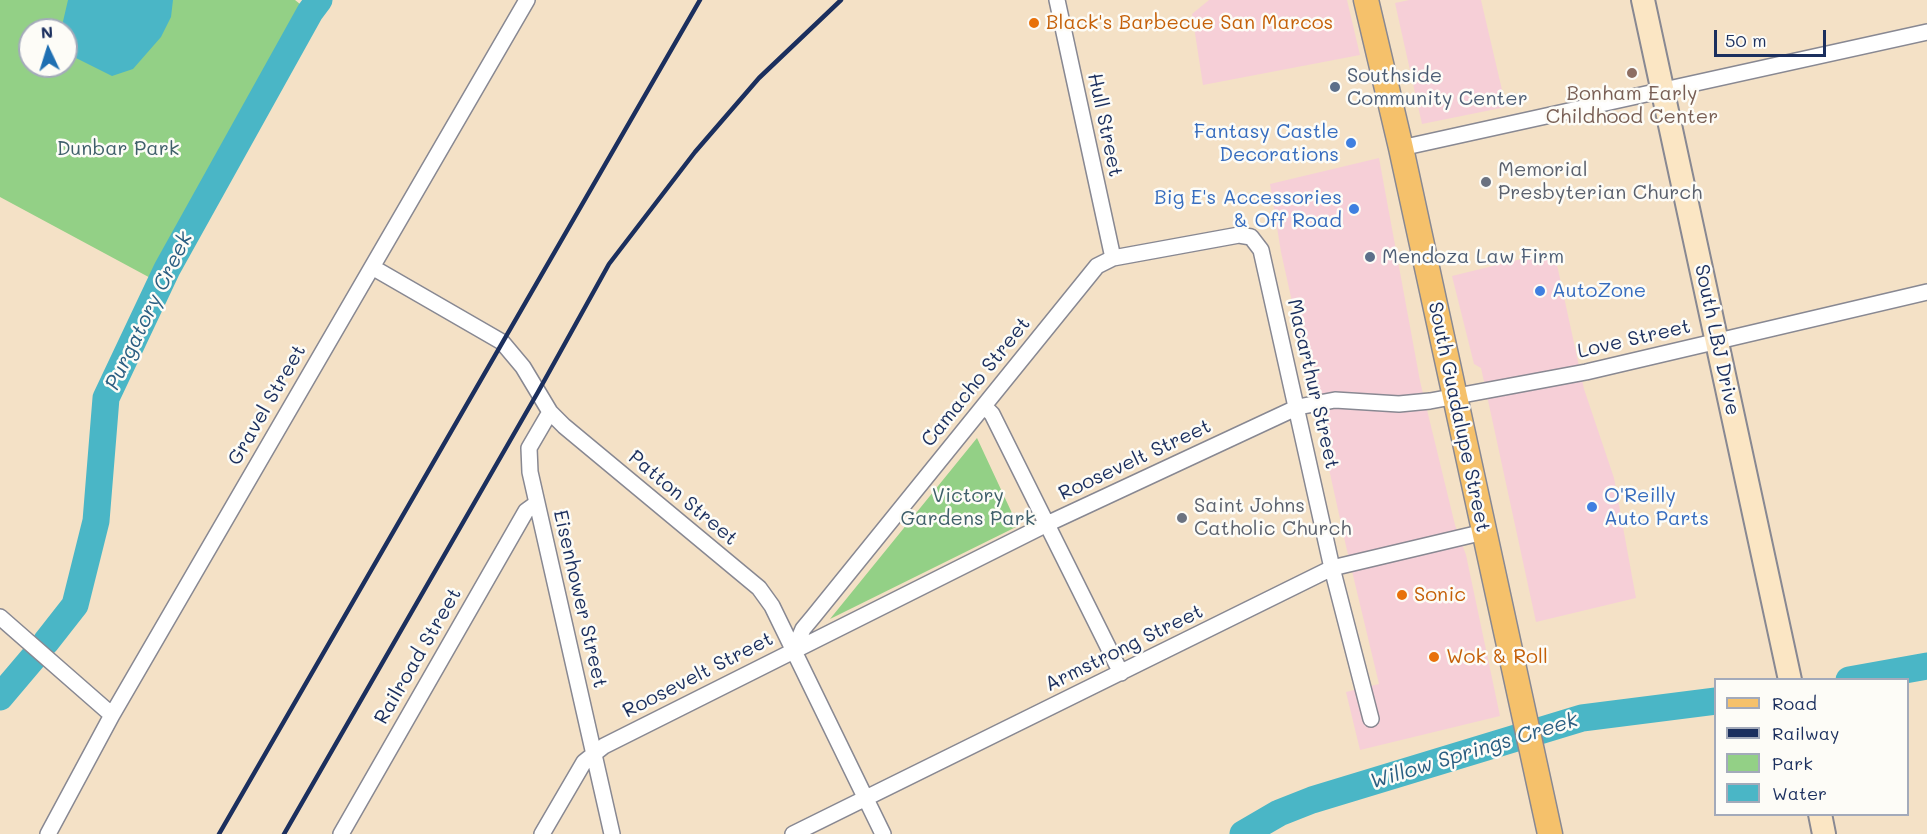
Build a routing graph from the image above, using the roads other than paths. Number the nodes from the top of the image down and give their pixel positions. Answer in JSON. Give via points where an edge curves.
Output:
{"nodes":[{"id":1,"x":527,"y":0,"type":"edge"},
{"id":2,"x":1057,"y":0,"type":"edge"},
{"id":3,"x":1366,"y":0,"type":"edge"},
{"id":4,"x":1643,"y":0,"type":"edge"},
{"id":5,"x":1927,"y":32,"type":"edge"},
{"id":6,"x":1661,"y":91,"type":"junction"},
{"id":7,"x":1401,"y":148,"type":"junction"},
{"id":8,"x":1251,"y":237,"type":"joint"},
{"id":9,"x":1113,"y":258,"type":"junction"},
{"id":10,"x":372,"y":267,"type":"junction"},
{"id":11,"x":1927,"y":292,"type":"edge"},
{"id":12,"x":1718,"y":341,"type":"junction"},
{"id":13,"x":1454,"y":397,"type":"junction"},
{"id":14,"x":984,"y":406,"type":"junction"},
{"id":15,"x":1298,"y":407,"type":"junction"},
{"id":16,"x":550,"y":412,"type":"junction"},
{"id":17,"x":537,"y":503,"type":"junction"},
{"id":18,"x":1047,"y":524,"type":"junction"},
{"id":19,"x":1484,"y":532,"type":"junction"},
{"id":20,"x":1332,"y":568,"type":"junction"},
{"id":21,"x":0,"y":617,"type":"edge"},
{"id":22,"x":794,"y":650,"type":"junction"},
{"id":23,"x":1121,"y":673,"type":"junction"},
{"id":24,"x":1790,"y":678,"type":"edge"},
{"id":25,"x":112,"y":715,"type":"junction"},
{"id":26,"x":1371,"y":719,"type":"dead end"},
{"id":27,"x":593,"y":753,"type":"junction"},
{"id":28,"x":866,"y":798,"type":"junction"},
{"id":29,"x":1820,"y":816,"type":"edge"},
{"id":30,"x":48,"y":834,"type":"edge"},
{"id":31,"x":341,"y":834,"type":"edge"},
{"id":32,"x":542,"y":834,"type":"edge"},
{"id":33,"x":612,"y":834,"type":"edge"},
{"id":34,"x":793,"y":834,"type":"edge"},
{"id":35,"x":883,"y":834,"type":"edge"},
{"id":36,"x":1550,"y":834,"type":"edge"},
{"id":37,"x":1824,"y":834,"type":"edge"}],
"edges":[{"from":1,"to":10,"type":"street","name":"Gravel Street"},
{"from":2,"to":9,"type":"street","name":"Hull Street"},
{"from":3,"to":7,"type":"main road","name":"South Guadalupe Street"},
{"from":4,"to":6,"type":"street","name":"South LBJ Drive"},
{"from":5,"to":6,"type":"street"},
{"from":6,"to":7,"type":"street"},
{"from":6,"to":12,"type":"street","name":"South LBJ Drive"},
{"from":7,"to":13,"type":"main road","name":"South Guadalupe Street"},
{"from":8,"to":9,"type":"street","name":"Camacho Street","via":[[1226,237]]},
{"from":8,"to":15,"type":"street","name":"Macarthur Street","via":[[1261,250]]},
{"from":9,"to":14,"type":"street","name":"Camacho Street","via":[[1097,266]]},
{"from":10,"to":16,"type":"street","name":"Patton Street","via":[[502,342],[523,367]]},
{"from":10,"to":25,"type":"street","name":"Gravel Street"},
{"from":11,"to":12,"type":"street","name":"Love Street"},
{"from":12,"to":13,"type":"street","name":"Love Street"},
{"from":12,"to":24,"type":"street","name":"South LBJ Drive"},
{"from":13,"to":15,"type":"street","name":"Roosevelt Street","via":[[1399,404],[1335,400]]},
{"from":13,"to":19,"type":"main road","name":"South Guadalupe Street"},
{"from":14,"to":18,"type":"street","via":[[992,414]]},
{"from":14,"to":22,"type":"street","name":"Camacho Street","via":[[808,623]]},
{"from":15,"to":18,"type":"street","name":"Roosevelt Street"},
{"from":15,"to":20,"type":"street","name":"Macarthur Street"},
{"from":16,"to":17,"type":"street","name":"Eisenhower Street","via":[[529,448]]},
{"from":16,"to":22,"type":"street","name":"Patton Street","via":[[759,588]]},
{"from":17,"to":27,"type":"street","name":"Eisenhower Street"},
{"from":17,"to":31,"type":"street","name":"Railroad Street","via":[[526,511]]},
{"from":18,"to":22,"type":"street","name":"Roosevelt Street"},
{"from":18,"to":23,"type":"street"},
{"from":19,"to":20,"type":"street","name":"Armstrong Street"},
{"from":19,"to":36,"type":"main road","name":"South Guadalupe Street"},
{"from":20,"to":23,"type":"street","name":"Armstrong Street"},
{"from":20,"to":26,"type":"street","name":"Macarthur Street"},
{"from":21,"to":25,"type":"street"},
{"from":22,"to":27,"type":"street","name":"Roosevelt Street"},
{"from":22,"to":28,"type":"street","name":"Patton Street"},
{"from":23,"to":28,"type":"street","name":"Armstrong Street"},
{"from":25,"to":30,"type":"street","name":"Gravel Street"},
{"from":27,"to":32,"type":"street"},
{"from":27,"to":33,"type":"street","name":"Eisenhower Street"},
{"from":28,"to":34,"type":"street","name":"Armstrong Street"},
{"from":28,"to":35,"type":"street","name":"Patton Street"},
{"from":29,"to":37,"type":"street"}]}
